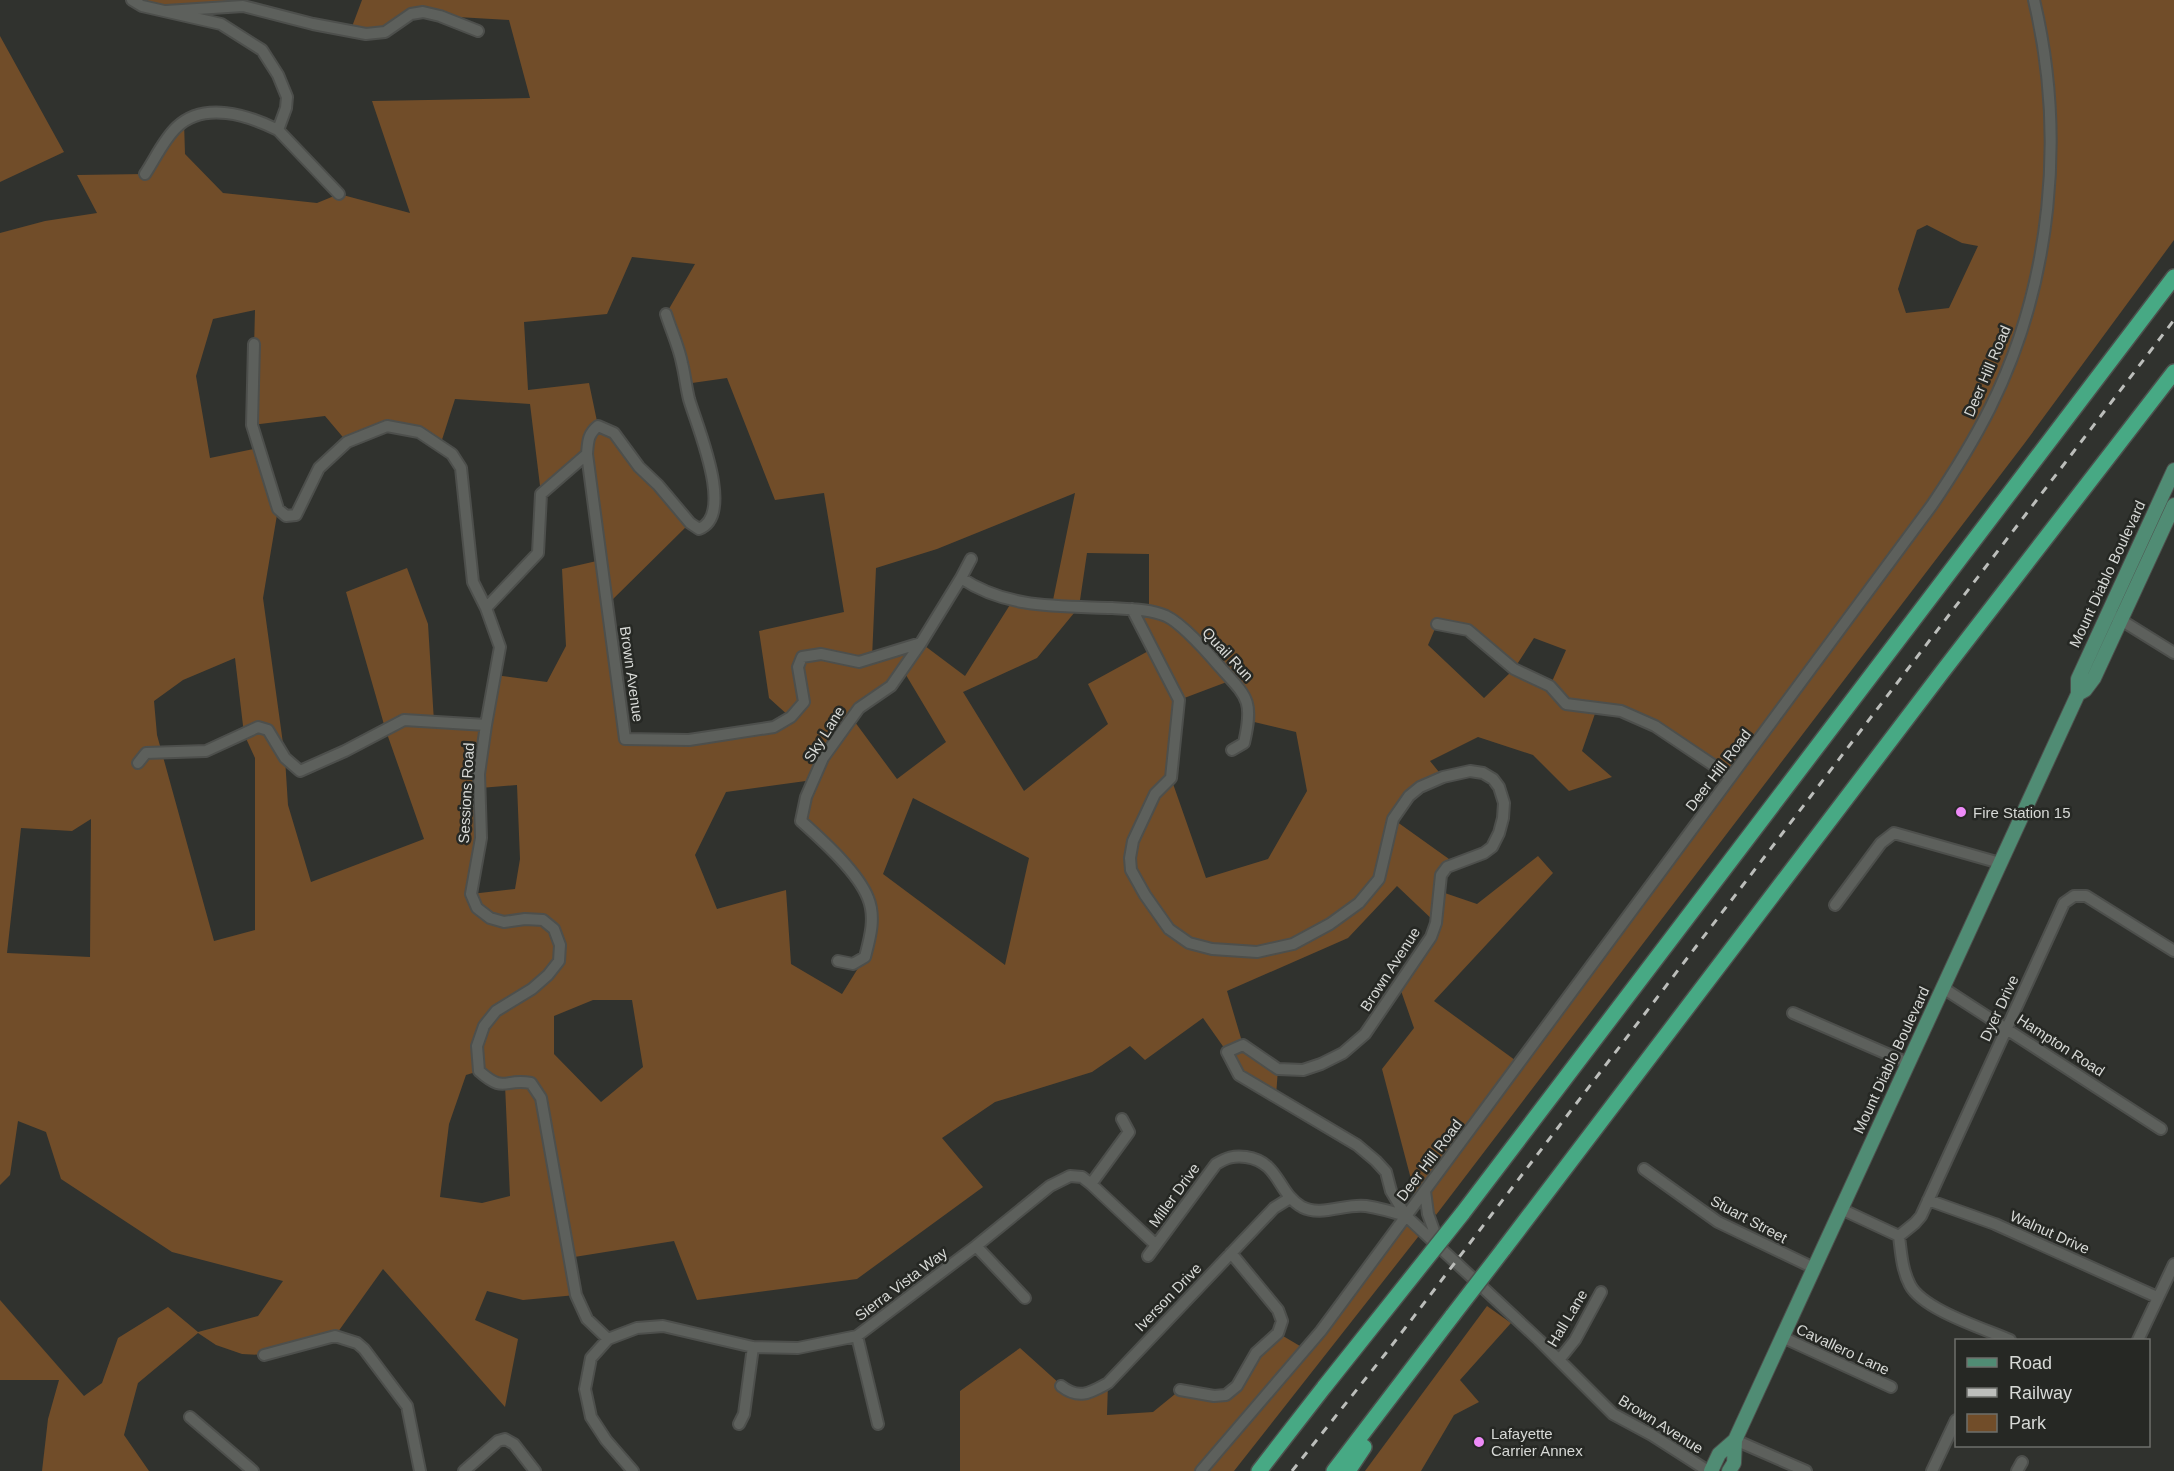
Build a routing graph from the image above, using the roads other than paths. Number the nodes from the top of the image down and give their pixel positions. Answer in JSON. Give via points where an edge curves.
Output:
{"nodes":[{"id":1,"x":132,"y":0,"type":"edge"},
{"id":2,"x":2034,"y":0,"type":"edge"},
{"id":3,"x":166,"y":11,"type":"junction"},
{"id":4,"x":478,"y":31,"type":"dead end"},
{"id":5,"x":278,"y":130,"type":"junction"},
{"id":6,"x":145,"y":174,"type":"dead end"},
{"id":7,"x":339,"y":194,"type":"dead end"},
{"id":8,"x":2174,"y":276,"type":"edge"},
{"id":9,"x":666,"y":314,"type":"dead end"},
{"id":10,"x":254,"y":344,"type":"dead end"},
{"id":11,"x":2172,"y":375,"type":"edge"},
{"id":12,"x":587,"y":454,"type":"junction"},
{"id":13,"x":2174,"y":470,"type":"edge"},
{"id":14,"x":2174,"y":505,"type":"edge"},
{"id":15,"x":971,"y":559,"type":"dead end"},
{"id":16,"x":961,"y":578,"type":"junction"},
{"id":17,"x":486,"y":608,"type":"junction"},
{"id":18,"x":1132,"y":609,"type":"junction"},
{"id":19,"x":2108,"y":612,"type":"junction"},
{"id":20,"x":2121,"y":620,"type":"junction"},
{"id":21,"x":1437,"y":624,"type":"dead end"},
{"id":22,"x":921,"y":643,"type":"junction"},
{"id":23,"x":2174,"y":653,"type":"edge"},
{"id":24,"x":2078,"y":694,"type":"junction"},
{"id":25,"x":486,"y":725,"type":"junction"},
{"id":26,"x":1232,"y":750,"type":"dead end"},
{"id":27,"x":138,"y":763,"type":"dead end"},
{"id":28,"x":1731,"y":777,"type":"junction"},
{"id":29,"x":2001,"y":863,"type":"junction"},
{"id":30,"x":1835,"y":905,"type":"dead end"},
{"id":31,"x":2174,"y":951,"type":"edge"},
{"id":32,"x":838,"y":961,"type":"dead end"},
{"id":33,"x":1943,"y":988,"type":"junction"},
{"id":34,"x":1793,"y":1013,"type":"dead end"},
{"id":35,"x":2006,"y":1028,"type":"junction"},
{"id":36,"x":1908,"y":1064,"type":"junction"},
{"id":37,"x":1122,"y":1119,"type":"dead end"},
{"id":38,"x":2161,"y":1129,"type":"dead end"},
{"id":39,"x":1644,"y":1169,"type":"dead end"},
{"id":40,"x":1091,"y":1184,"type":"junction"},
{"id":41,"x":1425,"y":1191,"type":"junction"},
{"id":42,"x":1290,"y":1198,"type":"junction"},
{"id":43,"x":1929,"y":1200,"type":"junction"},
{"id":44,"x":1841,"y":1209,"type":"junction"},
{"id":45,"x":1406,"y":1216,"type":"junction"},
{"id":46,"x":1899,"y":1236,"type":"junction"},
{"id":47,"x":1156,"y":1245,"type":"junction"},
{"id":48,"x":1439,"y":1245,"type":"junction"},
{"id":49,"x":975,"y":1246,"type":"junction"},
{"id":50,"x":1232,"y":1253,"type":"junction"},
{"id":51,"x":1148,"y":1256,"type":"dead end"},
{"id":52,"x":2174,"y":1264,"type":"edge"},
{"id":53,"x":1814,"y":1268,"type":"junction"},
{"id":54,"x":1601,"y":1292,"type":"dead end"},
{"id":55,"x":1025,"y":1298,"type":"dead end"},
{"id":56,"x":2157,"y":1298,"type":"junction"},
{"id":57,"x":857,"y":1336,"type":"junction"},
{"id":58,"x":1782,"y":1337,"type":"junction"},
{"id":59,"x":608,"y":1339,"type":"junction"},
{"id":60,"x":2005,"y":1339,"type":"edge"},
{"id":61,"x":2139,"y":1339,"type":"edge"},
{"id":62,"x":753,"y":1347,"type":"junction"},
{"id":63,"x":264,"y":1355,"type":"dead end"},
{"id":64,"x":1559,"y":1360,"type":"junction"},
{"id":65,"x":1412,"y":1373,"type":"junction"},
{"id":66,"x":1061,"y":1386,"type":"dead end"},
{"id":67,"x":1891,"y":1387,"type":"dead end"},
{"id":68,"x":1180,"y":1390,"type":"dead end"},
{"id":69,"x":1302,"y":1416,"type":"junction"},
{"id":70,"x":190,"y":1417,"type":"dead end"},
{"id":71,"x":1955,"y":1422,"type":"edge"},
{"id":72,"x":739,"y":1424,"type":"dead end"},
{"id":73,"x":878,"y":1424,"type":"dead end"},
{"id":74,"x":1735,"y":1440,"type":"junction"},
{"id":75,"x":253,"y":1471,"type":"edge"},
{"id":76,"x":420,"y":1471,"type":"edge"},
{"id":77,"x":464,"y":1471,"type":"edge"},
{"id":78,"x":535,"y":1471,"type":"edge"},
{"id":79,"x":633,"y":1471,"type":"edge"},
{"id":80,"x":1201,"y":1471,"type":"edge"},
{"id":81,"x":1251,"y":1471,"type":"edge"},
{"id":82,"x":1259,"y":1471,"type":"edge"},
{"id":83,"x":1334,"y":1471,"type":"edge"},
{"id":84,"x":1348,"y":1471,"type":"edge"},
{"id":85,"x":1710,"y":1471,"type":"edge"},
{"id":86,"x":1729,"y":1471,"type":"edge"},
{"id":87,"x":1806,"y":1471,"type":"edge"},
{"id":88,"x":1932,"y":1471,"type":"edge"}],
"edges":[{"from":1,"to":3,"type":"street"},
{"from":2,"to":28,"type":"street","name":"Deer Hill Road","via":[[2050,110],[2049,191],[2034,284],[2007,369],[1970,446],[1932,506]]},
{"from":3,"to":4,"type":"street","via":[[243,6],[366,34],[386,32],[411,15],[423,12]]},
{"from":3,"to":5,"type":"street","via":[[221,24],[262,50],[286,97]]},
{"from":5,"to":6,"type":"street","via":[[224,112],[201,114],[177,127]]},
{"from":5,"to":7,"type":"street"},
{"from":8,"to":69,"type":"highway","bridge":true,"via":[[1462,1214]]},
{"from":9,"to":12,"type":"street","via":[[712,472],[714,496],[708,524],[699,529],[690,523],[614,433],[598,426],[592,430]]},
{"from":10,"to":17,"type":"street","via":[[252,425],[278,509],[286,516],[296,515],[319,468],[347,442],[387,426],[419,432],[452,454],[461,468],[473,582]]},
{"from":11,"to":65,"type":"highway","bridge":true},
{"from":12,"to":17,"type":"street","via":[[541,494],[538,553]]},
{"from":12,"to":22,"type":"street","name":"Brown Avenue","via":[[625,739],[689,740],[774,727],[791,717],[804,702],[798,667],[802,657],[821,654],[859,662]]},
{"from":13,"to":19,"type":"main road","name":"Mount Diablo Boulevard"},
{"from":14,"to":20,"type":"main road","name":"Mount Diablo Boulevard"},
{"from":15,"to":16,"type":"street","name":"Sky Lane"},
{"from":16,"to":18,"type":"street","via":[[978,590],[1035,605]]},
{"from":16,"to":22,"type":"street","name":"Sky Lane"},
{"from":17,"to":25,"type":"street","via":[[500,647]]},
{"from":18,"to":26,"type":"street","name":"Quail Run","via":[[1167,616],[1196,640],[1246,697],[1250,721],[1244,743]]},
{"from":18,"to":45,"type":"street","name":"Brown Avenue","via":[[1179,700],[1171,778],[1155,794],[1133,842],[1131,870],[1169,929],[1189,943],[1257,952],[1293,944],[1359,903],[1379,879],[1393,819],[1420,787],[1470,771],[1494,779],[1499,787],[1503,818],[1492,847],[1447,867],[1441,874],[1431,937],[1365,1034],[1343,1053],[1303,1070],[1278,1069],[1243,1045],[1227,1052],[1239,1075],[1357,1145],[1376,1161],[1386,1172],[1391,1191]]},
{"from":19,"to":20,"type":"street"},
{"from":19,"to":24,"type":"main road","name":"Mount Diablo Boulevard","via":[[2078,679]]},
{"from":20,"to":23,"type":"street"},
{"from":20,"to":24,"type":"main road","name":"Mount Diablo Boulevard","via":[[2094,678]]},
{"from":21,"to":28,"type":"street","via":[[1468,630],[1514,669],[1550,686],[1566,704],[1621,711],[1655,726]]},
{"from":22,"to":32,"type":"street","name":"Sky Lane","via":[[891,686],[859,708],[823,758],[806,797],[801,821],[836,855],[868,898],[872,920],[865,957],[853,964]]},
{"from":24,"to":29,"type":"main road","name":"Mount Diablo Boulevard"},
{"from":25,"to":27,"type":"street","name":"Sessions Road","via":[[404,720],[300,771],[285,758],[268,730],[258,727],[206,752],[146,753]]},
{"from":25,"to":59,"type":"street","name":"Sessions Road","via":[[479,774],[481,838],[471,894],[477,908],[490,918],[504,922],[543,920],[554,929],[561,945],[560,961],[548,975],[496,1011],[484,1026],[477,1046],[479,1071],[492,1083],[531,1083],[541,1098],[576,1295],[587,1319]]},
{"from":28,"to":41,"type":"street","name":"Deer Hill Road"},
{"from":29,"to":30,"type":"street","via":[[1894,833],[1881,843]]},
{"from":29,"to":33,"type":"main road","name":"Mount Diablo Boulevard"},
{"from":31,"to":35,"type":"street","name":"Dyer Drive","via":[[2092,898],[2074,896],[2064,903]]},
{"from":33,"to":35,"type":"street","name":"Hampton Road"},
{"from":33,"to":36,"type":"main road","name":"Mount Diablo Boulevard"},
{"from":34,"to":36,"type":"street"},
{"from":35,"to":38,"type":"street","name":"Hampton Road"},
{"from":35,"to":43,"type":"street","name":"Dyer Drive"},
{"from":36,"to":44,"type":"main road","name":"Mount Diablo Boulevard"},
{"from":37,"to":40,"type":"street","via":[[1129,1132]]},
{"from":39,"to":53,"type":"street","name":"Stuart Street","via":[[1718,1222]]},
{"from":40,"to":47,"type":"street","name":"Miller Drive"},
{"from":40,"to":49,"type":"street","name":"Sierra Vista Way","via":[[1082,1177],[1070,1176],[1050,1186]]},
{"from":41,"to":45,"type":"street","name":"Deer Hill Road"},
{"from":41,"to":48,"type":"street"},
{"from":42,"to":45,"type":"street","via":[[1304,1208],[1364,1205]]},
{"from":42,"to":47,"type":"street","name":"Miller Drive","via":[[1267,1165],[1254,1158],[1227,1158],[1216,1164]]},
{"from":42,"to":50,"type":"street","name":"Iverson Drive","via":[[1274,1208]]},
{"from":43,"to":46,"type":"street","name":"Dyer Drive","via":[[1916,1224]]},
{"from":43,"to":56,"type":"street","name":"Walnut Drive","via":[[1995,1224]]},
{"from":44,"to":46,"type":"street"},
{"from":44,"to":53,"type":"main road","name":"Mount Diablo Boulevard"},
{"from":45,"to":48,"type":"street","name":"Brown Avenue"},
{"from":45,"to":80,"type":"street","name":"Deer Hill Road","via":[[1321,1331]]},
{"from":46,"to":60,"type":"street","via":[[1906,1276],[1920,1298]]},
{"from":47,"to":51,"type":"street","name":"Miller Drive"},
{"from":48,"to":64,"type":"street","name":"Brown Avenue"},
{"from":49,"to":55,"type":"street"},
{"from":49,"to":57,"type":"street","name":"Sierra Vista Way"},
{"from":50,"to":66,"type":"street","name":"Iverson Drive","via":[[1108,1383],[1088,1394],[1070,1393]]},
{"from":50,"to":68,"type":"street","via":[[1278,1310],[1282,1322],[1278,1334],[1256,1353],[1237,1386],[1226,1395]]},
{"from":52,"to":56,"type":"street"},
{"from":53,"to":58,"type":"main road","name":"Mount Diablo Boulevard"},
{"from":54,"to":64,"type":"street","name":"Hall Lane","via":[[1575,1340]]},
{"from":56,"to":61,"type":"street"},
{"from":57,"to":62,"type":"street","name":"Sierra Vista Way","via":[[798,1348]]},
{"from":57,"to":73,"type":"street"},
{"from":58,"to":67,"type":"street","name":"Cavallero Lane"},
{"from":58,"to":74,"type":"main road","name":"Mount Diablo Boulevard"},
{"from":59,"to":62,"type":"street","name":"Sierra Vista Way","via":[[637,1328],[663,1326]]},
{"from":59,"to":79,"type":"street","via":[[591,1358],[585,1389],[591,1417]]},
{"from":62,"to":72,"type":"street","via":[[744,1414]]},
{"from":63,"to":76,"type":"street","via":[[335,1336],[357,1343],[407,1406]]},
{"from":64,"to":85,"type":"street","name":"Brown Avenue","via":[[1613,1414]]},
{"from":65,"to":83,"type":"highway"},
{"from":65,"to":84,"type":"highway"},
{"from":69,"to":81,"type":"highway"},
{"from":69,"to":82,"type":"highway"},
{"from":70,"to":75,"type":"street"},
{"from":71,"to":88,"type":"street"},
{"from":74,"to":85,"type":"main road","name":"Mount Diablo Boulevard","via":[[1719,1454]]},
{"from":74,"to":86,"type":"main road","name":"Mount Diablo Boulevard","via":[[1734,1463]]},
{"from":74,"to":87,"type":"street"},
{"from":77,"to":78,"type":"street","via":[[505,1439],[514,1444]]}]}
